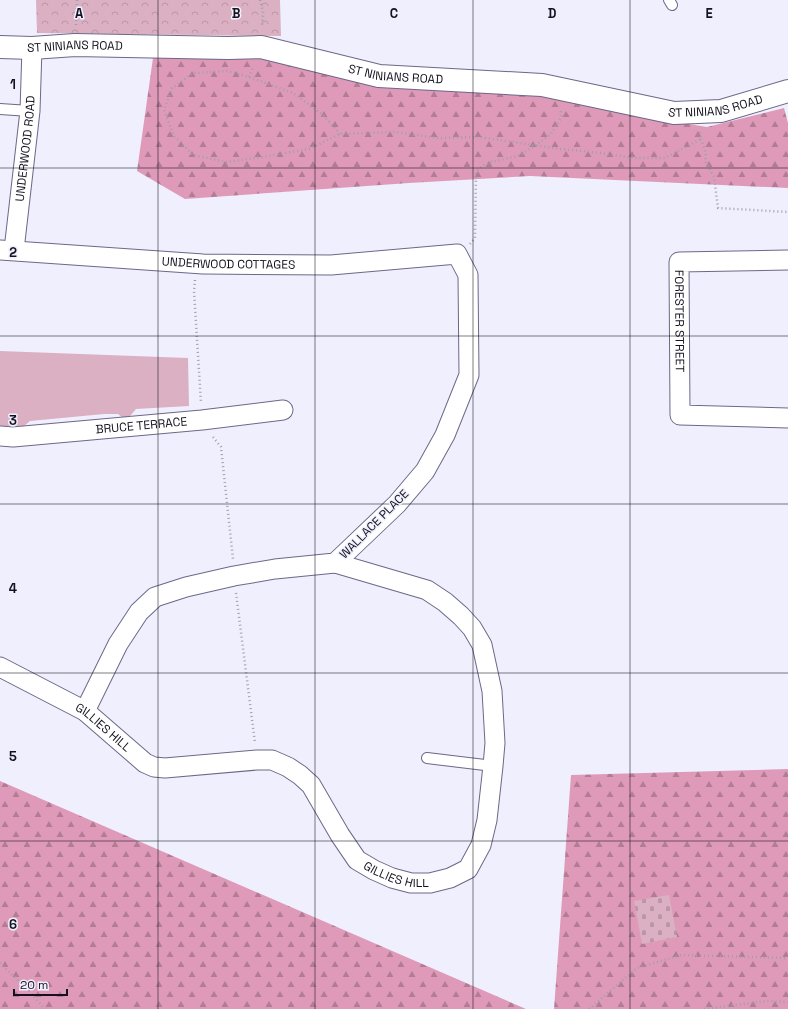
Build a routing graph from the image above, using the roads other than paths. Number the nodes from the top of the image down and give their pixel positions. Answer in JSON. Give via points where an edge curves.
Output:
{"nodes":[{"id":1,"x":0,"y":47,"type":"edge"},
{"id":2,"x":32,"y":48,"type":"junction"},
{"id":3,"x":788,"y":91,"type":"edge"},
{"id":4,"x":0,"y":109,"type":"edge"},
{"id":5,"x":30,"y":111,"type":"junction"},
{"id":6,"x":7,"y":250,"type":"edge"},
{"id":7,"x":458,"y":254,"type":"joint"},
{"id":8,"x":788,"y":260,"type":"edge"},
{"id":9,"x":283,"y":410,"type":"dead end"},
{"id":10,"x":788,"y":418,"type":"edge"},
{"id":11,"x":0,"y":436,"type":"edge"},
{"id":12,"x":335,"y":563,"type":"junction"},
{"id":13,"x":0,"y":667,"type":"edge"},
{"id":14,"x":85,"y":711,"type":"junction"},
{"id":15,"x":427,"y":758,"type":"dead end"},
{"id":16,"x":493,"y":766,"type":"junction"}],
"edges":[{"from":1,"to":2,"type":"street","name":"ST NINIANS ROAD"},
{"from":2,"to":3,"type":"street","name":"ST NINIANS ROAD","via":[[75,45],[261,47],[379,76],[542,85],[674,113],[721,111]]},
{"from":2,"to":5,"type":"street","name":"UNDERWOOD ROAD"},
{"from":4,"to":5,"type":"lane"},
{"from":5,"to":6,"type":"street","name":"UNDERWOOD ROAD"},
{"from":6,"to":7,"type":"street","name":"UNDERWOOD COTTAGES","via":[[195,264],[330,265]]},
{"from":7,"to":12,"type":"street","name":"WALLACE PLACE","via":[[468,274],[469,375],[445,435],[425,471],[397,504]]},
{"from":8,"to":10,"type":"street","name":"FORESTER STREET","via":[[679,262],[680,415]]},
{"from":9,"to":11,"type":"street","name":"BRUCE TERRACE","via":[[202,420],[13,437]]},
{"from":12,"to":14,"type":"street","name":"WALLACE PLACE","via":[[234,576],[155,597],[140,612],[118,644]]},
{"from":12,"to":16,"type":"street","name":"GILLIES HILL","via":[[427,590],[445,602],[472,628],[482,645],[492,691],[495,743]]},
{"from":13,"to":14,"type":"street","name":"GILLIES HILL"},
{"from":14,"to":16,"type":"street","name":"GILLIES HILL","via":[[145,763],[154,767],[272,760],[288,767],[311,786],[357,860],[392,878],[412,883],[437,882],[468,869],[481,845],[487,820]]},
{"from":15,"to":16,"type":"lane"}]}
